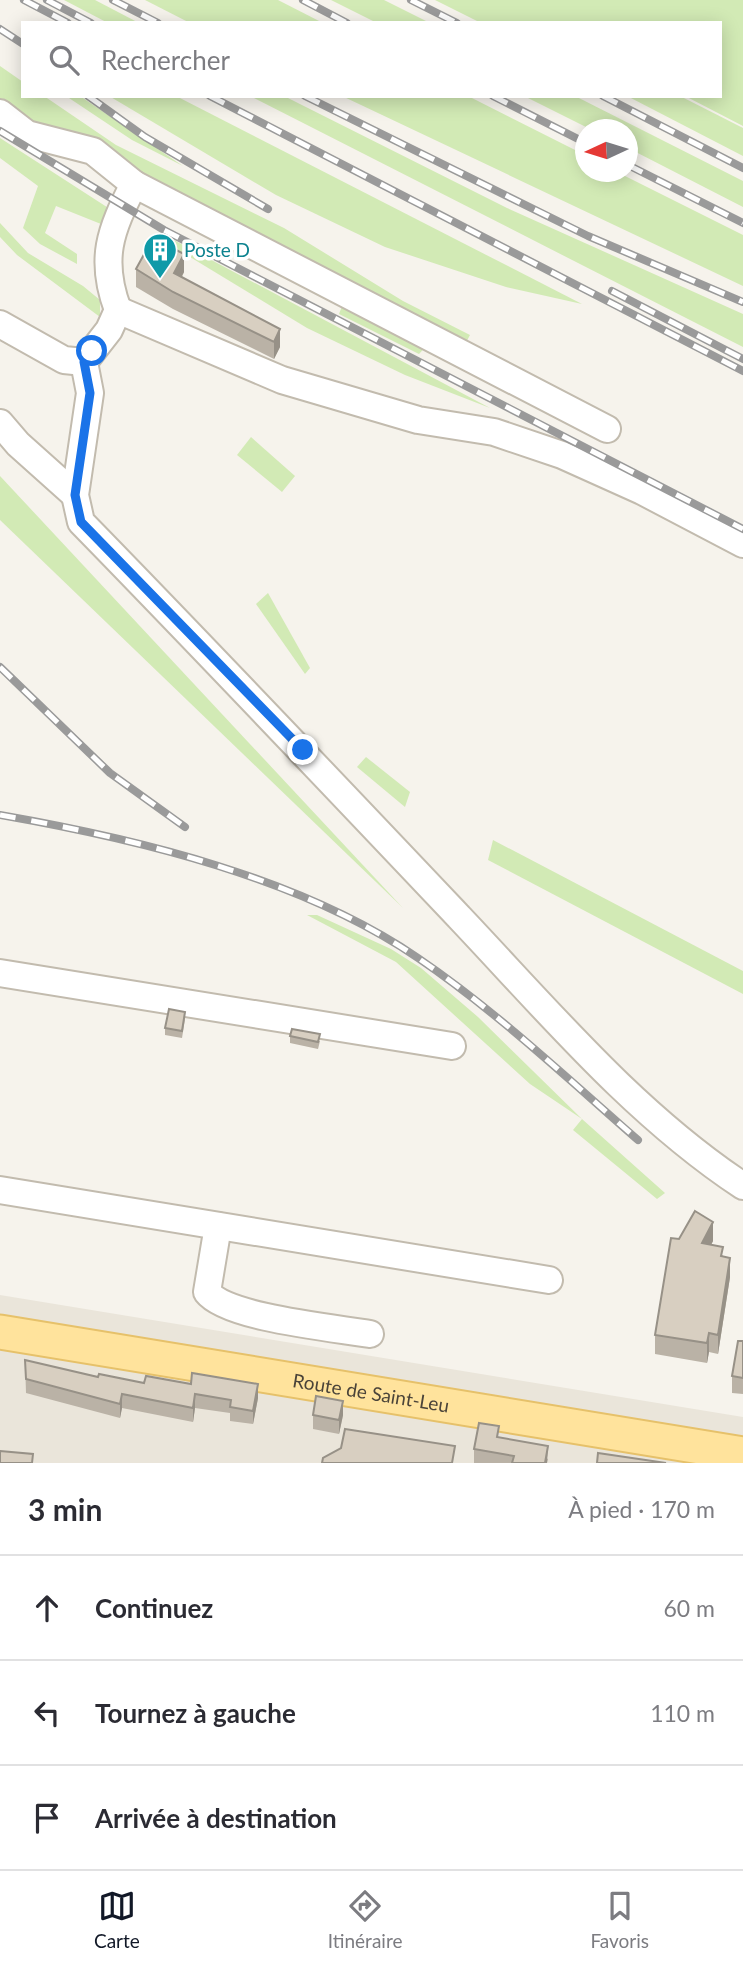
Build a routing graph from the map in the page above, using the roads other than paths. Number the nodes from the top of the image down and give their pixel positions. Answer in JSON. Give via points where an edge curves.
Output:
{"nodes":[{"id":1,"x":0,"y":113,"type":"edge"},
{"id":2,"x":134,"y":184,"type":"junction"},
{"id":3,"x":118,"y":310,"type":"junction"},
{"id":4,"x":0,"y":324,"type":"edge"},
{"id":5,"x":84,"y":362,"type":"junction"},
{"id":6,"x":0,"y":423,"type":"edge"},
{"id":7,"x":607,"y":429,"type":"dead end"},
{"id":8,"x":75,"y":495,"type":"junction"},
{"id":9,"x":743,"y":544,"type":"edge"},
{"id":10,"x":0,"y":973,"type":"edge"},
{"id":11,"x":452,"y":1046,"type":"dead end"},
{"id":12,"x":743,"y":1185,"type":"edge"},
{"id":13,"x":0,"y":1190,"type":"edge"},
{"id":14,"x":218,"y":1226,"type":"junction"},
{"id":15,"x":549,"y":1280,"type":"dead end"},
{"id":16,"x":1,"y":1332,"type":"edge"},
{"id":17,"x":370,"y":1334,"type":"dead end"},
{"id":18,"x":743,"y":1438,"type":"edge"},
{"id":19,"x":743,"y":1454,"type":"edge"}],
"edges":[{"from":1,"to":2,"type":"lane","via":[[27,134],[93,151]]},
{"from":2,"to":3,"type":"lane","via":[[112,229],[108,250],[107,281]]},
{"from":2,"to":7,"type":"lane"},
{"from":3,"to":5,"type":"lane"},
{"from":3,"to":9,"type":"lane","via":[[282,380],[418,420],[494,432],[562,455]]},
{"from":4,"to":5,"type":"lane","via":[[64,360]]},
{"from":5,"to":8,"type":"lane","via":[[90,393]]},
{"from":6,"to":8,"type":"lane"},
{"from":8,"to":12,"type":"lane","via":[[81,522],[580,1045],[652,1115]]},
{"from":10,"to":11,"type":"lane"},
{"from":13,"to":14,"type":"lane"},
{"from":14,"to":15,"type":"lane"},
{"from":14,"to":17,"type":"lane","via":[[207,1292],[215,1302],[275,1319]]},
{"from":16,"to":18,"type":"main road","name":"Route de Saint-Leu"},
{"from":16,"to":19,"type":"main road","name":"Route de Saint-Leu"}]}
